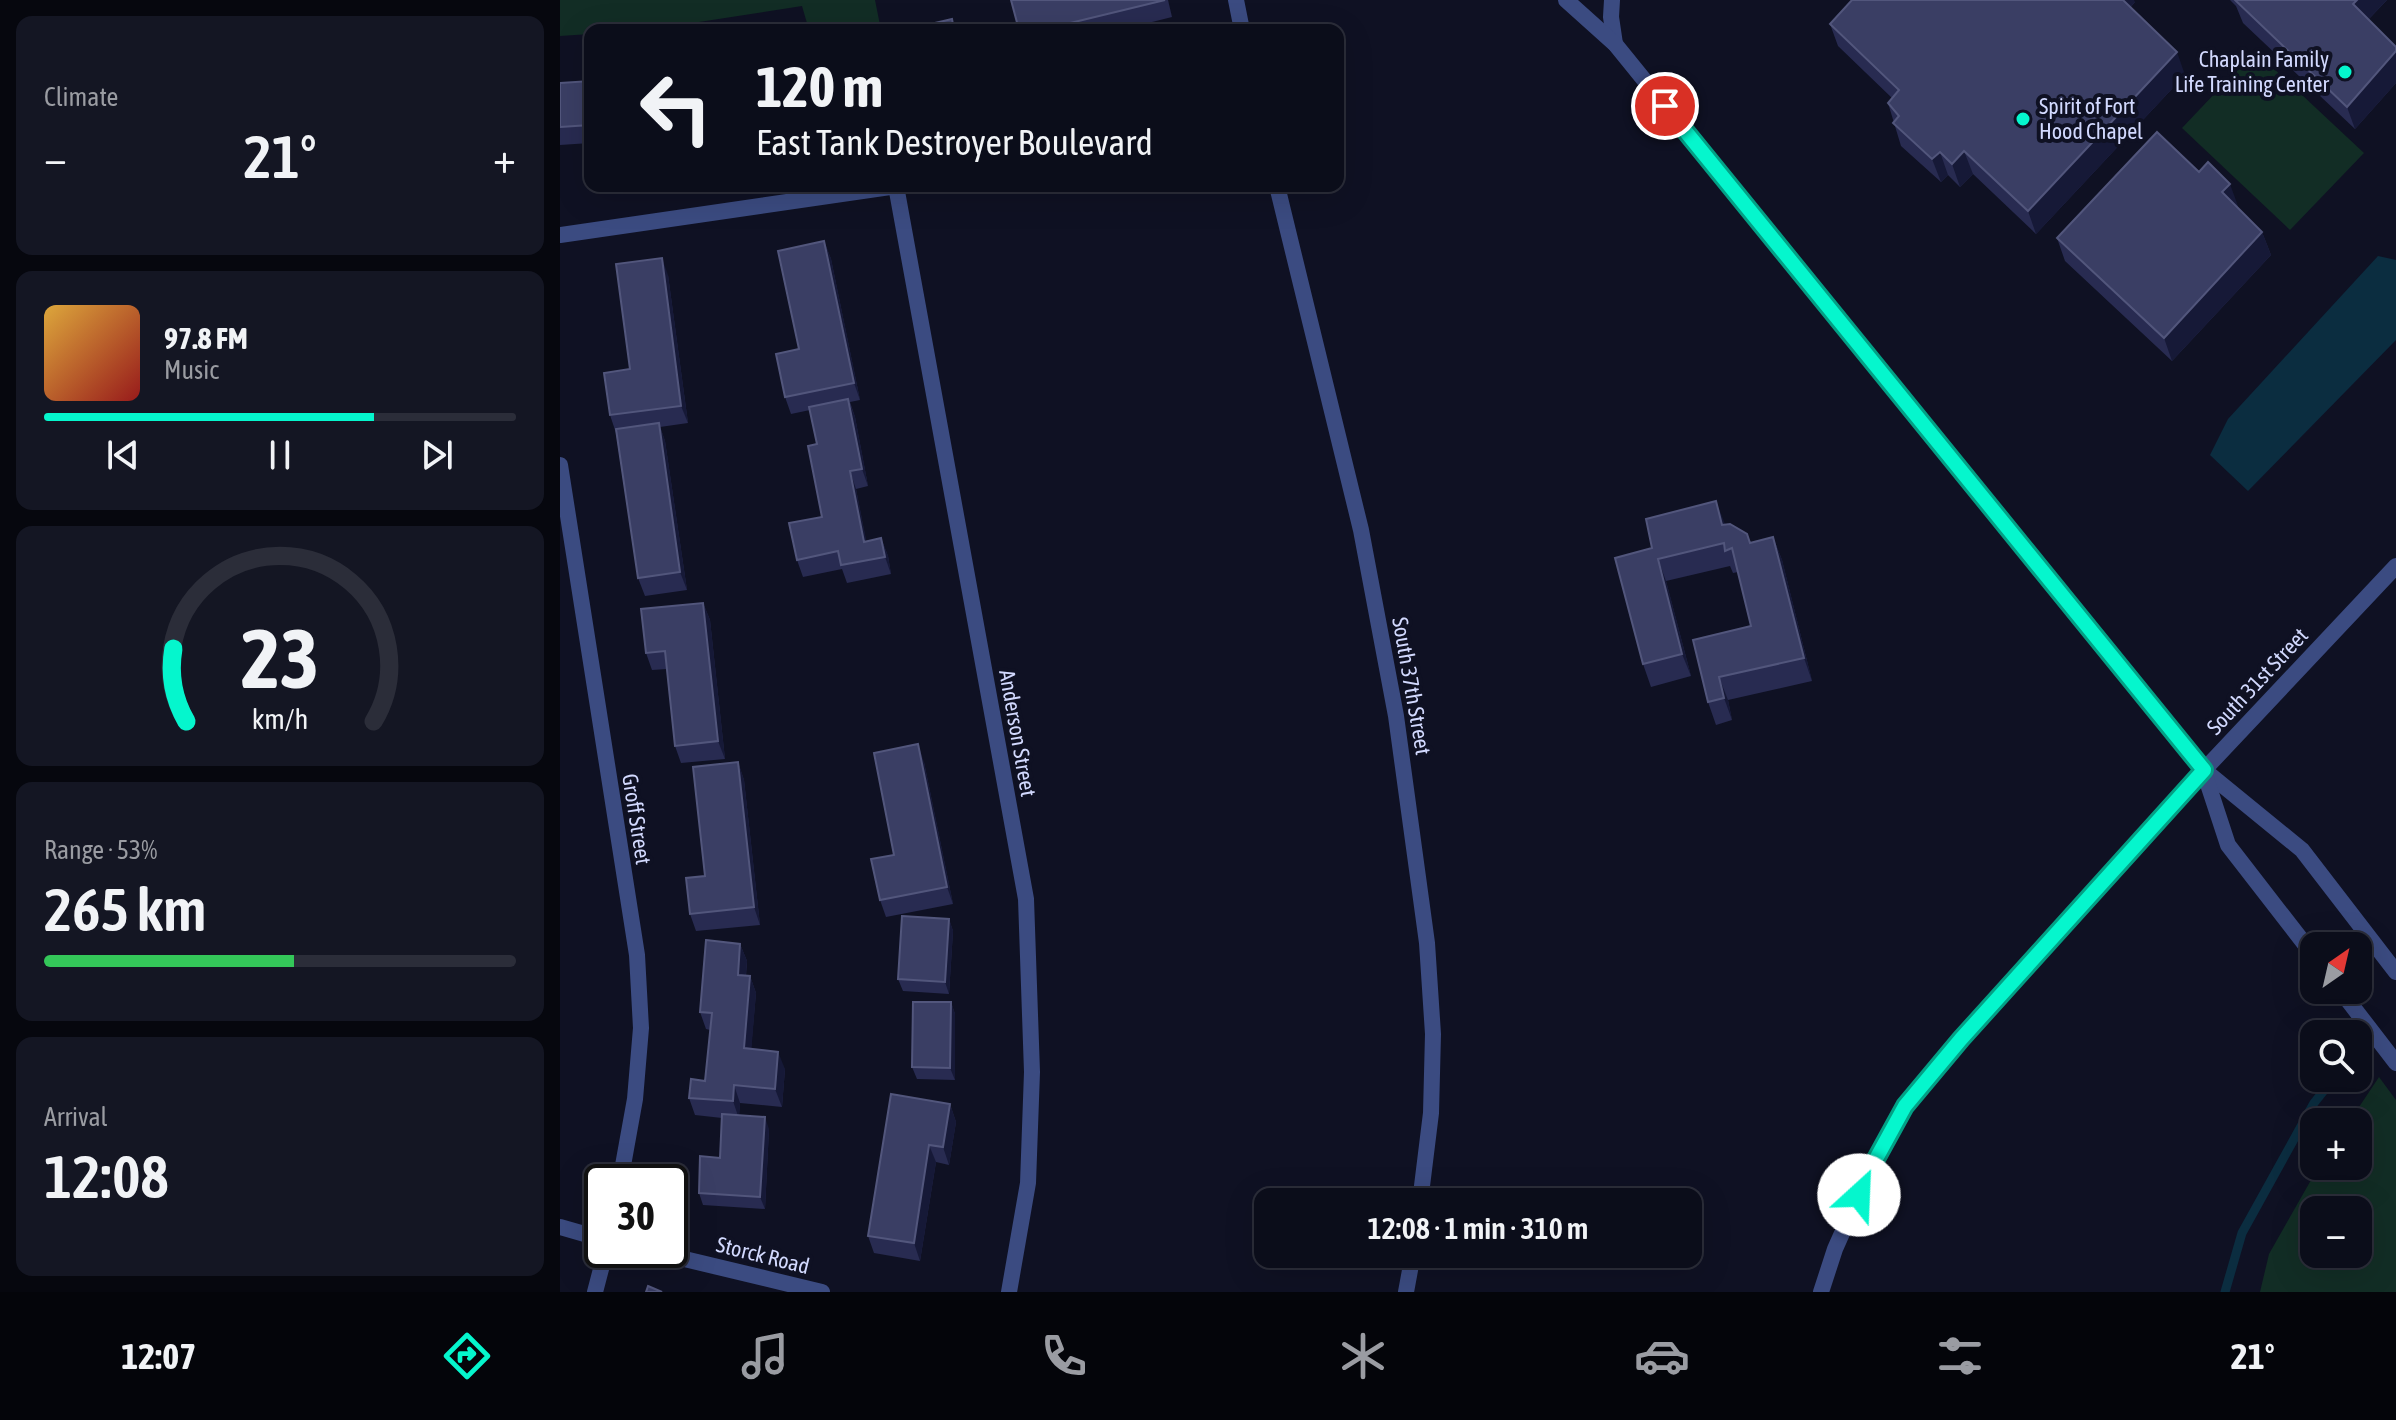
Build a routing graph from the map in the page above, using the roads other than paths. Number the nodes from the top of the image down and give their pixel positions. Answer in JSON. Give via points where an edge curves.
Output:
{"nodes":[{"id":1,"x":1236,"y":0,"type":"edge"},
{"id":2,"x":1566,"y":0,"type":"edge"},
{"id":3,"x":1612,"y":0,"type":"edge"},
{"id":4,"x":1241,"y":24,"type":"edge"},
{"id":5,"x":1615,"y":44,"type":"junction"},
{"id":6,"x":855,"y":192,"type":"edge"},
{"id":7,"x":897,"y":192,"type":"edge"},
{"id":8,"x":1278,"y":192,"type":"edge"},
{"id":9,"x":560,"y":235,"type":"edge"},
{"id":10,"x":560,"y":465,"type":"edge"},
{"id":11,"x":2396,"y":566,"type":"edge"},
{"id":12,"x":2204,"y":770,"type":"junction"},
{"id":13,"x":2300,"y":938,"type":"edge"},
{"id":14,"x":2396,"y":972,"type":"edge"},
{"id":15,"x":2351,"y":1004,"type":"edge"},
{"id":16,"x":2396,"y":1063,"type":"edge"},
{"id":17,"x":623,"y":1164,"type":"edge"},
{"id":18,"x":1422,"y":1188,"type":"edge"},
{"id":19,"x":560,"y":1227,"type":"edge"},
{"id":20,"x":584,"y":1234,"type":"edge"},
{"id":21,"x":688,"y":1260,"type":"edge"},
{"id":22,"x":601,"y":1268,"type":"edge"},
{"id":23,"x":1410,"y":1268,"type":"edge"},
{"id":24,"x":595,"y":1292,"type":"edge"},
{"id":25,"x":822,"y":1292,"type":"edge"},
{"id":26,"x":1009,"y":1292,"type":"edge"},
{"id":27,"x":1406,"y":1292,"type":"edge"},
{"id":28,"x":1821,"y":1292,"type":"edge"}],
"edges":[{"from":1,"to":4,"type":"street"},
{"from":2,"to":5,"type":"street"},
{"from":3,"to":5,"type":"street"},
{"from":5,"to":12,"type":"street"},
{"from":6,"to":9,"type":"street"},
{"from":7,"to":26,"type":"street","name":"Anderson Street","via":[[1026,899],[1032,1072],[1028,1183]]},
{"from":8,"to":18,"type":"street","name":"South 37th Street","via":[[1361,530],[1396,716],[1427,943],[1433,1034]]},
{"from":10,"to":17,"type":"street","name":"Groff Street","via":[[637,955],[641,1028]]},
{"from":11,"to":12,"type":"street","name":"South 31st Street"},
{"from":12,"to":13,"type":"street","via":[[2228,845]]},
{"from":12,"to":14,"type":"street","via":[[2302,850]]},
{"from":12,"to":28,"type":"street","name":"South 31st Street","via":[[1905,1106],[1871,1168]]},
{"from":15,"to":16,"type":"street"},
{"from":19,"to":20,"type":"street"},
{"from":21,"to":25,"type":"street","name":"Storck Road"},
{"from":22,"to":24,"type":"street"},
{"from":23,"to":27,"type":"street"}]}
